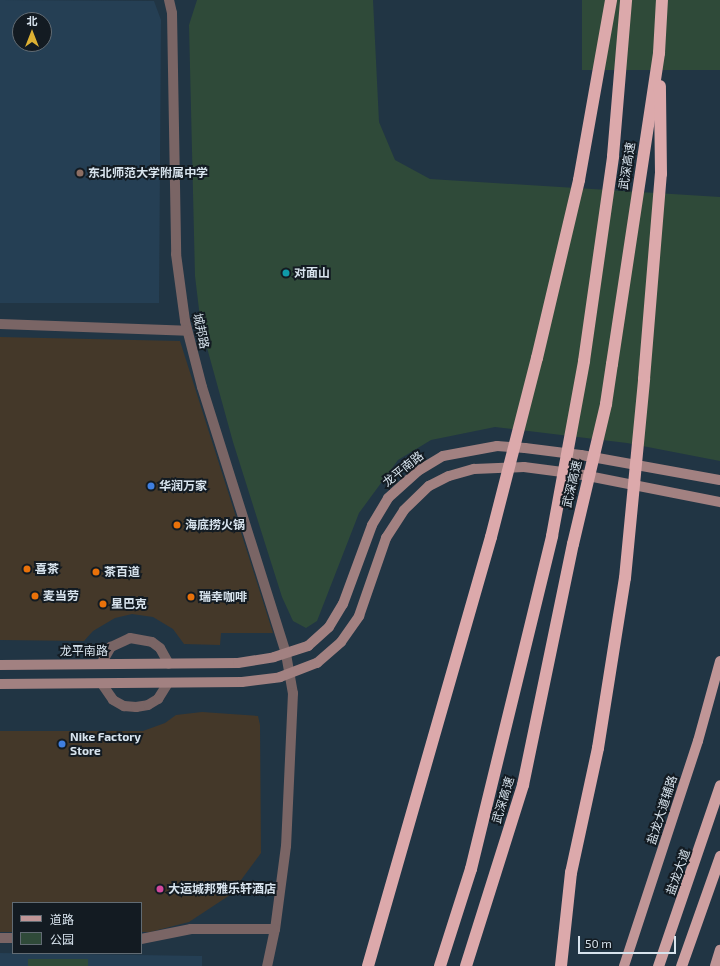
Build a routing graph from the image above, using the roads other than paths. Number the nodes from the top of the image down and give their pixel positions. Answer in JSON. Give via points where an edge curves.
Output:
{"nodes":[{"id":1,"x":169,"y":0,"type":"edge"},
{"id":2,"x":611,"y":0,"type":"edge"},
{"id":3,"x":626,"y":0,"type":"edge"},
{"id":4,"x":662,"y":0,"type":"edge"},
{"id":5,"x":659,"y":53,"type":"junction"},
{"id":6,"x":0,"y":324,"type":"edge"},
{"id":7,"x":187,"y":331,"type":"junction"},
{"id":8,"x":720,"y":480,"type":"edge"},
{"id":9,"x":720,"y":502,"type":"edge"},
{"id":10,"x":286,"y":654,"type":"junction"},
{"id":11,"x":720,"y":661,"type":"edge"},
{"id":12,"x":101,"y":664,"type":"junction"},
{"id":13,"x":169,"y":664,"type":"junction"},
{"id":14,"x":0,"y":665,"type":"edge"},
{"id":15,"x":290,"y":673,"type":"junction"},
{"id":16,"x":168,"y":683,"type":"junction"},
{"id":17,"x":0,"y":684,"type":"edge"},
{"id":18,"x":102,"y":684,"type":"junction"},
{"id":19,"x":720,"y":786,"type":"edge"},
{"id":20,"x":720,"y":856,"type":"edge"},
{"id":21,"x":275,"y":930,"type":"junction"},
{"id":22,"x":0,"y":938,"type":"edge"},
{"id":23,"x":12,"y":938,"type":"edge"},
{"id":24,"x":142,"y":939,"type":"edge"},
{"id":25,"x":665,"y":948,"type":"junction"},
{"id":26,"x":720,"y":950,"type":"edge"},
{"id":27,"x":267,"y":966,"type":"edge"},
{"id":28,"x":368,"y":966,"type":"edge"},
{"id":29,"x":440,"y":966,"type":"edge"},
{"id":30,"x":466,"y":966,"type":"edge"},
{"id":31,"x":561,"y":966,"type":"edge"},
{"id":32,"x":624,"y":966,"type":"edge"},
{"id":33,"x":653,"y":966,"type":"edge"},
{"id":34,"x":658,"y":966,"type":"edge"},
{"id":35,"x":681,"y":966,"type":"edge"},
{"id":36,"x":714,"y":966,"type":"edge"}],
"edges":[{"from":1,"to":7,"type":"street","name":"城邦路","via":[[172,13],[176,254]]},
{"from":2,"to":28,"type":"highway","bridge":true,"via":[[579,180],[537,358],[491,537]]},
{"from":3,"to":29,"type":"highway","name":"武深高速","bridge":true,"via":[[613,156],[603,230],[584,361],[552,536],[471,869]]},
{"from":4,"to":5,"type":"highway","name":"武深高速"},
{"from":5,"to":30,"type":"highway","name":"武深高速","bridge":true,"via":[[606,404],[573,544],[523,785]]},
{"from":5,"to":31,"type":"highway","bridge":true,"via":[[661,174],[625,578],[598,748],[571,873]]},
{"from":6,"to":7,"type":"street"},
{"from":7,"to":10,"type":"street","name":"城邦路","via":[[202,387]]},
{"from":8,"to":10,"type":"main road","name":"龙平南路","via":[[581,455],[525,448],[490,447],[443,456],[418,471],[388,498],[372,525],[343,604],[329,627],[308,646]]},
{"from":9,"to":15,"type":"main road","via":[[578,474],[524,467],[474,469],[450,476],[429,486],[404,510],[386,538],[359,616],[341,642],[317,663]]},
{"from":10,"to":13,"type":"main road","name":"龙平南路","via":[[238,663]]},
{"from":10,"to":15,"type":"street","name":"城邦路"},
{"from":11,"to":32,"type":"main road","name":"盐龙大道辅路","via":[[698,741]]},
{"from":12,"to":13,"type":"main road","name":"龙平南路"},
{"from":12,"to":13,"type":"street","via":[[111,647],[130,638],[152,642],[160,648]]},
{"from":12,"to":14,"type":"main road","name":"龙平南路"},
{"from":15,"to":16,"type":"main road","via":[[242,682]]},
{"from":15,"to":21,"type":"street","name":"城邦路","via":[[293,693],[289,812]]},
{"from":16,"to":18,"type":"main road"},
{"from":16,"to":18,"type":"street","via":[[158,699],[148,705],[136,707],[124,706],[113,700]]},
{"from":17,"to":18,"type":"main road"},
{"from":19,"to":25,"type":"highway","name":"盐龙大道"},
{"from":20,"to":35,"type":"highway"},
{"from":21,"to":24,"type":"street","via":[[191,929]]},
{"from":21,"to":27,"type":"street"},
{"from":22,"to":23,"type":"street"},
{"from":25,"to":33,"type":"highway"},
{"from":25,"to":34,"type":"highway","name":"盐龙大道"},
{"from":26,"to":36,"type":"main road"}]}
